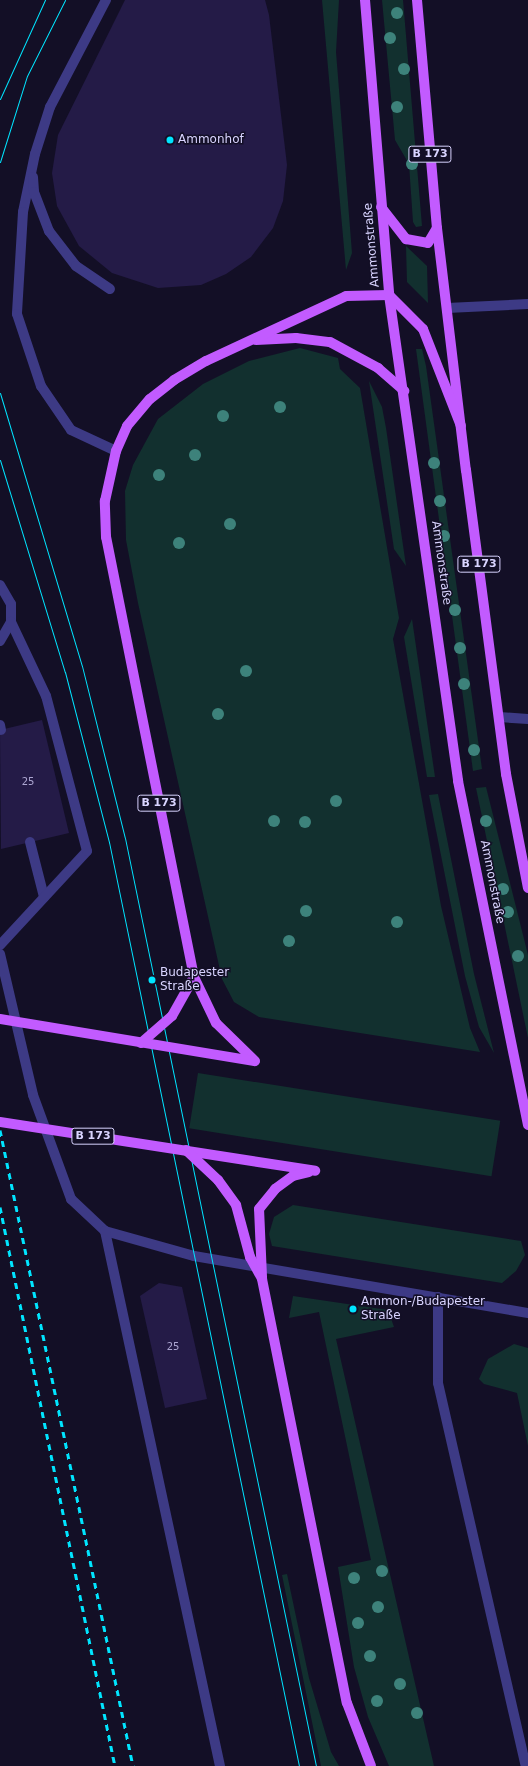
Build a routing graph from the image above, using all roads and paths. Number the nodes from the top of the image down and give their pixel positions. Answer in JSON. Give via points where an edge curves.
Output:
{"nodes":[{"id":1,"x":106,"y":0,"type":"edge"},
{"id":2,"x":364,"y":0,"type":"edge"},
{"id":3,"x":417,"y":0,"type":"edge"},
{"id":4,"x":32,"y":165,"type":"junction"},
{"id":5,"x":381,"y":207,"type":"junction"},
{"id":6,"x":437,"y":228,"type":"junction"},
{"id":7,"x":110,"y":289,"type":"dead end"},
{"id":8,"x":389,"y":295,"type":"junction"},
{"id":9,"x":528,"y":304,"type":"edge"},
{"id":10,"x":447,"y":308,"type":"junction"},
{"id":11,"x":250,"y":341,"type":"junction"},
{"id":12,"x":404,"y":391,"type":"junction"},
{"id":13,"x":461,"y":426,"type":"junction"},
{"id":14,"x":116,"y":451,"type":"junction"},
{"id":15,"x":0,"y":585,"type":"edge"},
{"id":16,"x":11,"y":622,"type":"junction"},
{"id":17,"x":0,"y":642,"type":"edge"},
{"id":18,"x":498,"y":717,"type":"junction"},
{"id":19,"x":528,"y":719,"type":"edge"},
{"id":20,"x":30,"y":842,"type":"dead end"},
{"id":21,"x":528,"y":888,"type":"edge"},
{"id":22,"x":44,"y":897,"type":"junction"},
{"id":23,"x":0,"y":945,"type":"edge"},
{"id":24,"x":0,"y":954,"type":"edge"},
{"id":25,"x":194,"y":977,"type":"junction"},
{"id":26,"x":0,"y":1019,"type":"edge"},
{"id":27,"x":140,"y":1043,"type":"junction"},
{"id":28,"x":0,"y":1122,"type":"edge"},
{"id":29,"x":528,"y":1125,"type":"edge"},
{"id":30,"x":186,"y":1150,"type":"junction"},
{"id":31,"x":105,"y":1230,"type":"junction"},
{"id":32,"x":262,"y":1279,"type":"junction"},
{"id":33,"x":438,"y":1298,"type":"junction"},
{"id":34,"x":528,"y":1313,"type":"edge"},
{"id":35,"x":220,"y":1766,"type":"edge"},
{"id":36,"x":371,"y":1766,"type":"edge"},
{"id":37,"x":526,"y":1766,"type":"edge"}],
"edges":[{"from":1,"to":4,"type":"street","via":[[50,107]]},
{"from":2,"to":5,"type":"main road","name":"Ammonstraße"},
{"from":3,"to":6,"type":"main road","number":"B 173"},
{"from":4,"to":7,"type":"street","via":[[34,192],[49,231],[76,266]]},
{"from":4,"to":14,"type":"street","via":[[23,212],[17,314],[41,386],[71,430]]},
{"from":5,"to":6,"type":"main road","via":[[406,239],[428,243]]},
{"from":5,"to":8,"type":"main road","name":"Ammonstraße"},
{"from":6,"to":10,"type":"main road","number":"B 173"},
{"from":8,"to":11,"type":"main road","number":"B 173","via":[[346,296]]},
{"from":8,"to":12,"type":"main road","name":"Ammonstraße"},
{"from":8,"to":13,"type":"main road","via":[[424,330]]},
{"from":9,"to":10,"type":"street"},
{"from":10,"to":13,"type":"main road","number":"B 173"},
{"from":11,"to":12,"type":"main road","number":"B 173","via":[[296,338],[330,342],[378,368]]},
{"from":11,"to":14,"type":"main road","number":"B 173","via":[[206,361],[150,399],[127,426]]},
{"from":12,"to":29,"type":"main road","name":"Ammonstraße","via":[[458,781]]},
{"from":13,"to":18,"type":"main road","number":"B 173"},
{"from":14,"to":25,"type":"main road","number":"B 173","via":[[105,501],[106,537]]},
{"from":15,"to":16,"type":"street","via":[[11,604]]},
{"from":16,"to":17,"type":"street"},
{"from":16,"to":22,"type":"street","via":[[46,696],[87,852]]},
{"from":18,"to":19,"type":"street"},
{"from":18,"to":21,"type":"main road","number":"B 173"},
{"from":20,"to":22,"type":"street"},
{"from":22,"to":23,"type":"street"},
{"from":24,"to":31,"type":"street","via":[[33,1095],[71,1199]]},
{"from":25,"to":27,"type":"main road","bridge":true,"via":[[172,1016]]},
{"from":25,"to":27,"type":"main road","bridge":true,"via":[[216,1023],[255,1061]]},
{"from":26,"to":27,"type":"main road","bridge":true},
{"from":28,"to":30,"type":"main road","number":"B 173","bridge":true},
{"from":30,"to":32,"type":"main road","bridge":true,"via":[[218,1180],[236,1205],[250,1257]]},
{"from":30,"to":32,"type":"main road","number":"B 173","bridge":true,"via":[[315,1171],[293,1176],[274,1189],[258,1209]]},
{"from":31,"to":33,"type":"street","via":[[194,1256]]},
{"from":31,"to":35,"type":"street"},
{"from":32,"to":36,"type":"main road","via":[[320,1583],[347,1703]]},
{"from":33,"to":34,"type":"street"},
{"from":33,"to":37,"type":"street","via":[[438,1383]]}]}
